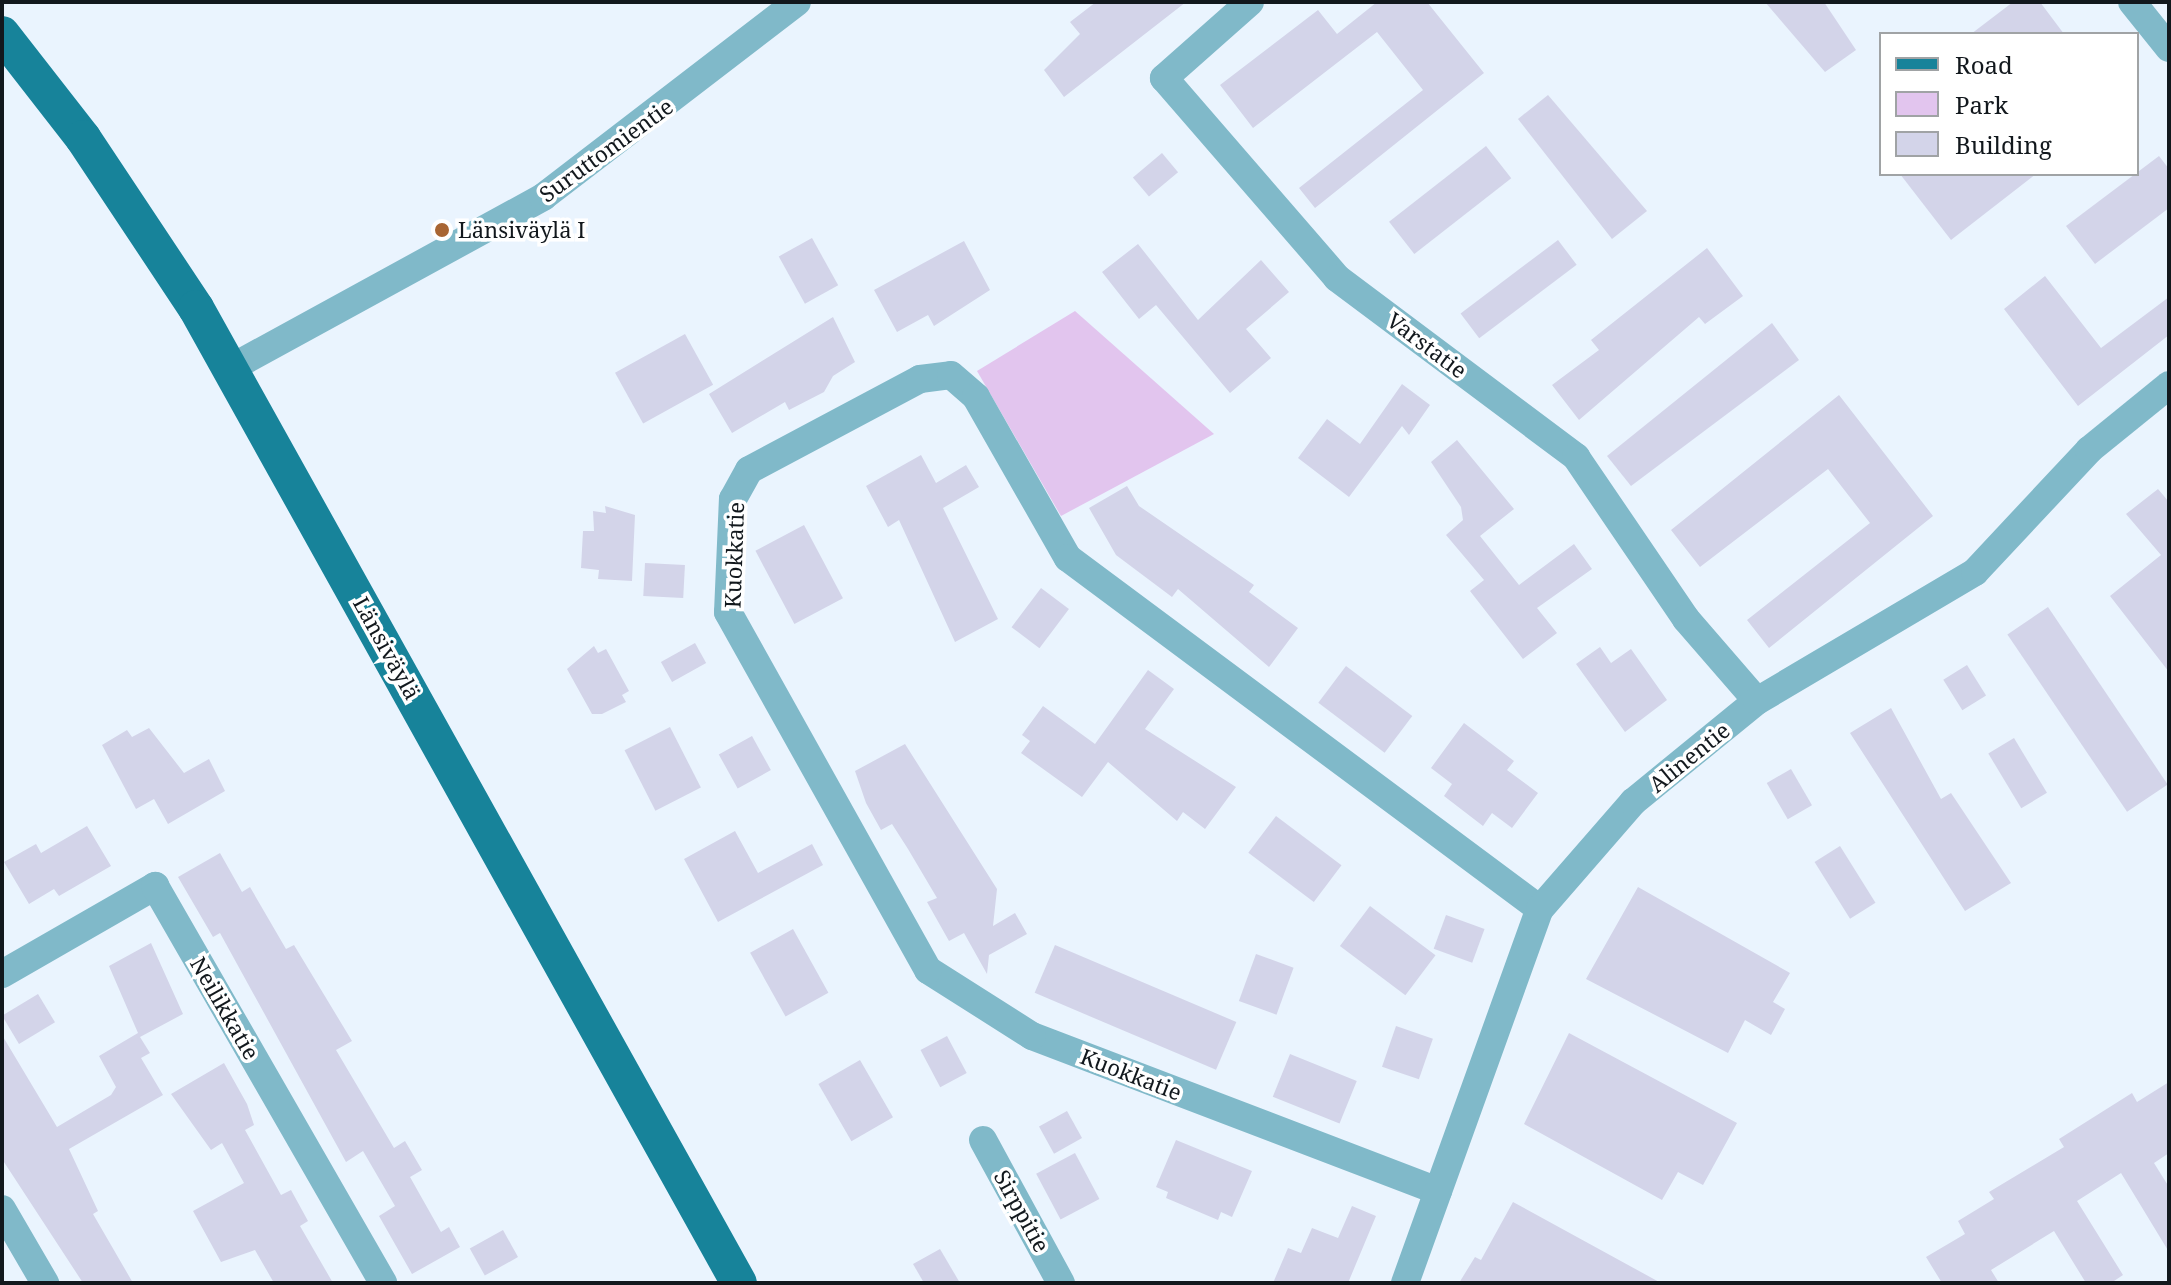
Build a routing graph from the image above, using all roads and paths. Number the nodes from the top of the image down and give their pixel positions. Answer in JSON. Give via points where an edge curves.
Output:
{"nodes":[{"id":1,"x":797,"y":2,"type":"edge"},
{"id":2,"x":1250,"y":2,"type":"edge"},
{"id":3,"x":2132,"y":2,"type":"edge"},
{"id":4,"x":2,"y":34,"type":"edge"},
{"id":5,"x":2169,"y":48,"type":"edge"},
{"id":6,"x":231,"y":368,"type":"junction"},
{"id":7,"x":2169,"y":385,"type":"edge"},
{"id":8,"x":1757,"y":701,"type":"junction"},
{"id":9,"x":1540,"y":909,"type":"junction"},
{"id":10,"x":2,"y":974,"type":"edge"},
{"id":11,"x":983,"y":1140,"type":"dead end"},
{"id":12,"x":1438,"y":1191,"type":"junction"},
{"id":13,"x":2,"y":1209,"type":"edge"},
{"id":14,"x":45,"y":1283,"type":"edge"},
{"id":15,"x":383,"y":1283,"type":"edge"},
{"id":16,"x":739,"y":1283,"type":"edge"},
{"id":17,"x":1061,"y":1283,"type":"edge"},
{"id":18,"x":1405,"y":1283,"type":"edge"}],
"edges":[{"from":1,"to":6,"type":"street","name":"Suruttomientie","via":[[543,197]]},
{"from":2,"to":8,"type":"street","name":"Varstatie","via":[[1164,78],[1337,278],[1576,457],[1686,619]]},
{"from":3,"to":5,"type":"street"},
{"from":4,"to":6,"type":"main road","name":"Länsiväylä","via":[[83,138]]},
{"from":6,"to":16,"type":"main road","name":"Länsiväylä"},
{"from":7,"to":8,"type":"street","name":"Alinentie","via":[[2089,450],[1975,572]]},
{"from":8,"to":9,"type":"street","name":"Alinentie","via":[[1633,802]]},
{"from":9,"to":12,"type":"street","name":"Alinentie"},
{"from":9,"to":12,"type":"street","name":"Kuokkatie","via":[[1068,558],[976,397],[951,375],[920,379],[749,470],[733,499],[728,612],[928,970],[1032,1036]]},
{"from":10,"to":15,"type":"street","name":"Neilikkatie","via":[[155,886]]},
{"from":11,"to":17,"type":"street","name":"Sirppitie"},
{"from":12,"to":18,"type":"street","name":"Alinentie"},
{"from":13,"to":14,"type":"street"}]}
